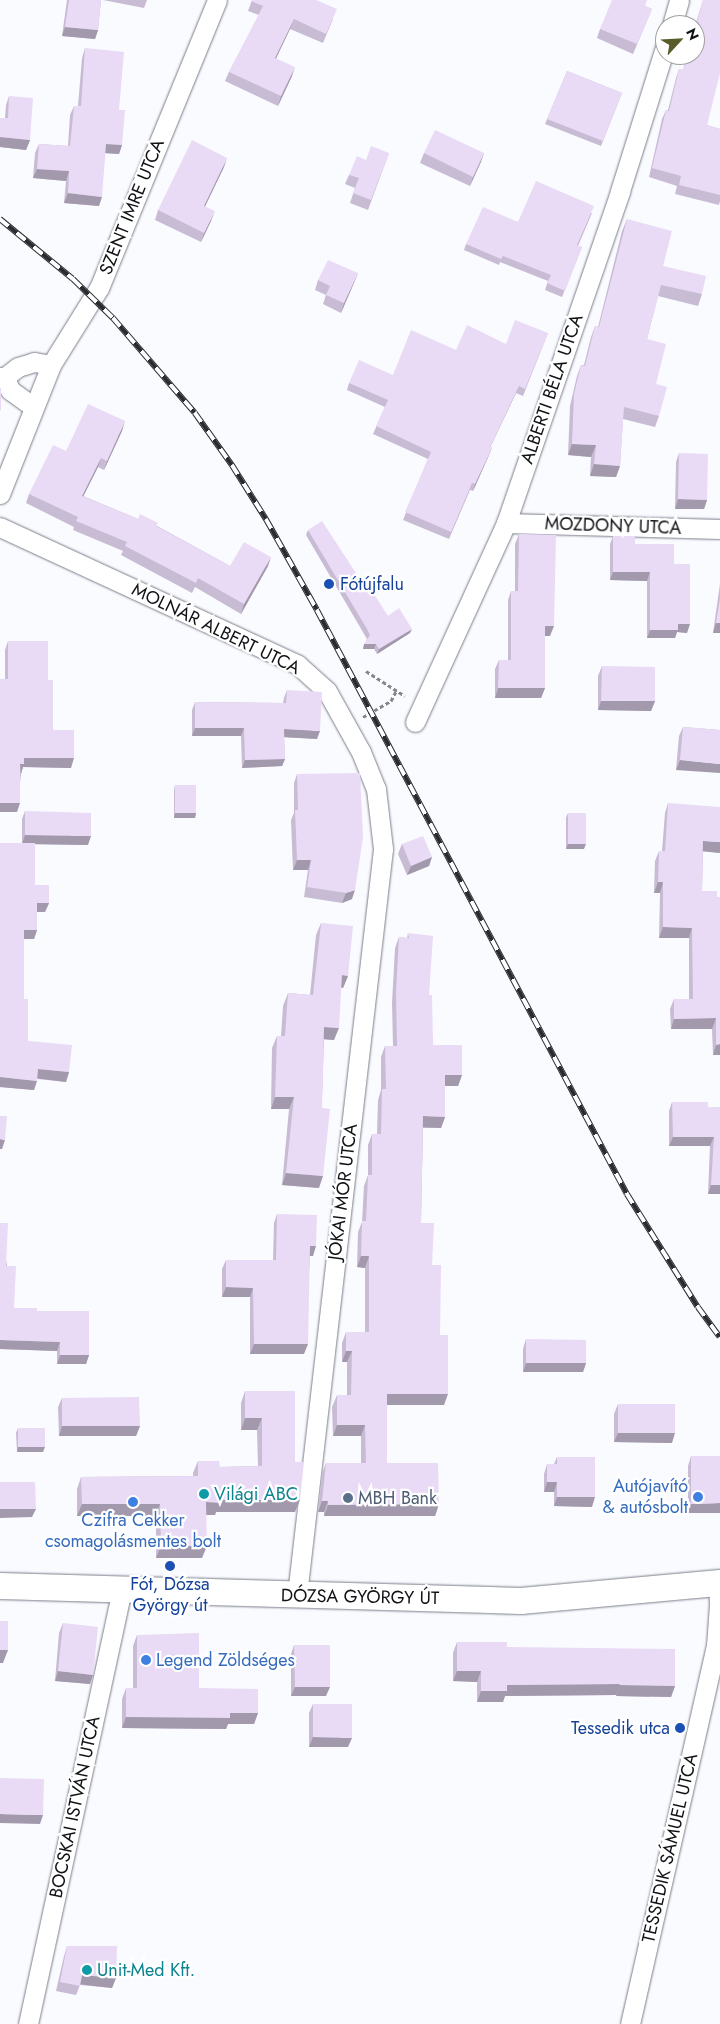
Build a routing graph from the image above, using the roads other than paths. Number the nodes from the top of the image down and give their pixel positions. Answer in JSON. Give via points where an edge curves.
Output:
{"nodes":[{"id":1,"x":217,"y":0,"type":"edge"},
{"id":2,"x":680,"y":0,"type":"edge"},
{"id":3,"x":675,"y":15,"type":"edge"},
{"id":4,"x":659,"y":65,"type":"edge"},
{"id":5,"x":51,"y":365,"type":"junction"},
{"id":6,"x":3,"y":377,"type":"edge"},
{"id":7,"x":33,"y":407,"type":"junction"},
{"id":8,"x":0,"y":494,"type":"edge"},
{"id":9,"x":506,"y":523,"type":"junction"},
{"id":10,"x":0,"y":527,"type":"edge"},
{"id":11,"x":720,"y":529,"type":"edge"},
{"id":12,"x":414,"y":722,"type":"dead end"},
{"id":13,"x":376,"y":789,"type":"joint"},
{"id":14,"x":719,"y":1584,"type":"edge"},
{"id":15,"x":0,"y":1586,"type":"edge"},
{"id":16,"x":122,"y":1591,"type":"junction"},
{"id":17,"x":297,"y":1596,"type":"junction"},
{"id":18,"x":28,"y":2024,"type":"edge"},
{"id":19,"x":630,"y":2024,"type":"edge"}],
"edges":[{"from":1,"to":5,"type":"street","name":"SZENT IMRE UTCA","via":[[99,288]]},
{"from":2,"to":3,"type":"street"},
{"from":4,"to":9,"type":"street","name":"ALBERTI BÉLA UTCA","via":[[620,192]]},
{"from":5,"to":6,"type":"street","via":[[34,362],[18,366]]},
{"from":5,"to":7,"type":"street","name":"SZENT IMRE UTCA"},
{"from":6,"to":7,"type":"street","via":[[10,390]]},
{"from":7,"to":8,"type":"street","name":"SZENT IMRE UTCA"},
{"from":9,"to":11,"type":"street","name":"MOZDONY UTCA"},
{"from":9,"to":12,"type":"street","name":"ALBERTI BÉLA UTCA"},
{"from":10,"to":13,"type":"street","name":"MOLNÁR ALBERT UTCA","via":[[298,665],[327,691],[348,726]]},
{"from":13,"to":17,"type":"street","name":"JÓKAI MÓR UTCA","via":[[383,850]]},
{"from":14,"to":17,"type":"main road","name":"DÓZSA GYÖRGY ÚT","via":[[521,1601]]},
{"from":14,"to":19,"type":"street","name":"TESSEDIK SÁMUEL UTCA","via":[[716,1646]]},
{"from":15,"to":16,"type":"main road","name":"DÓZSA GYÖRGY ÚT"},
{"from":16,"to":17,"type":"main road","name":"DÓZSA GYÖRGY ÚT"},
{"from":16,"to":18,"type":"street","name":"BOCSKAI ISTVÁN UTCA"}]}
